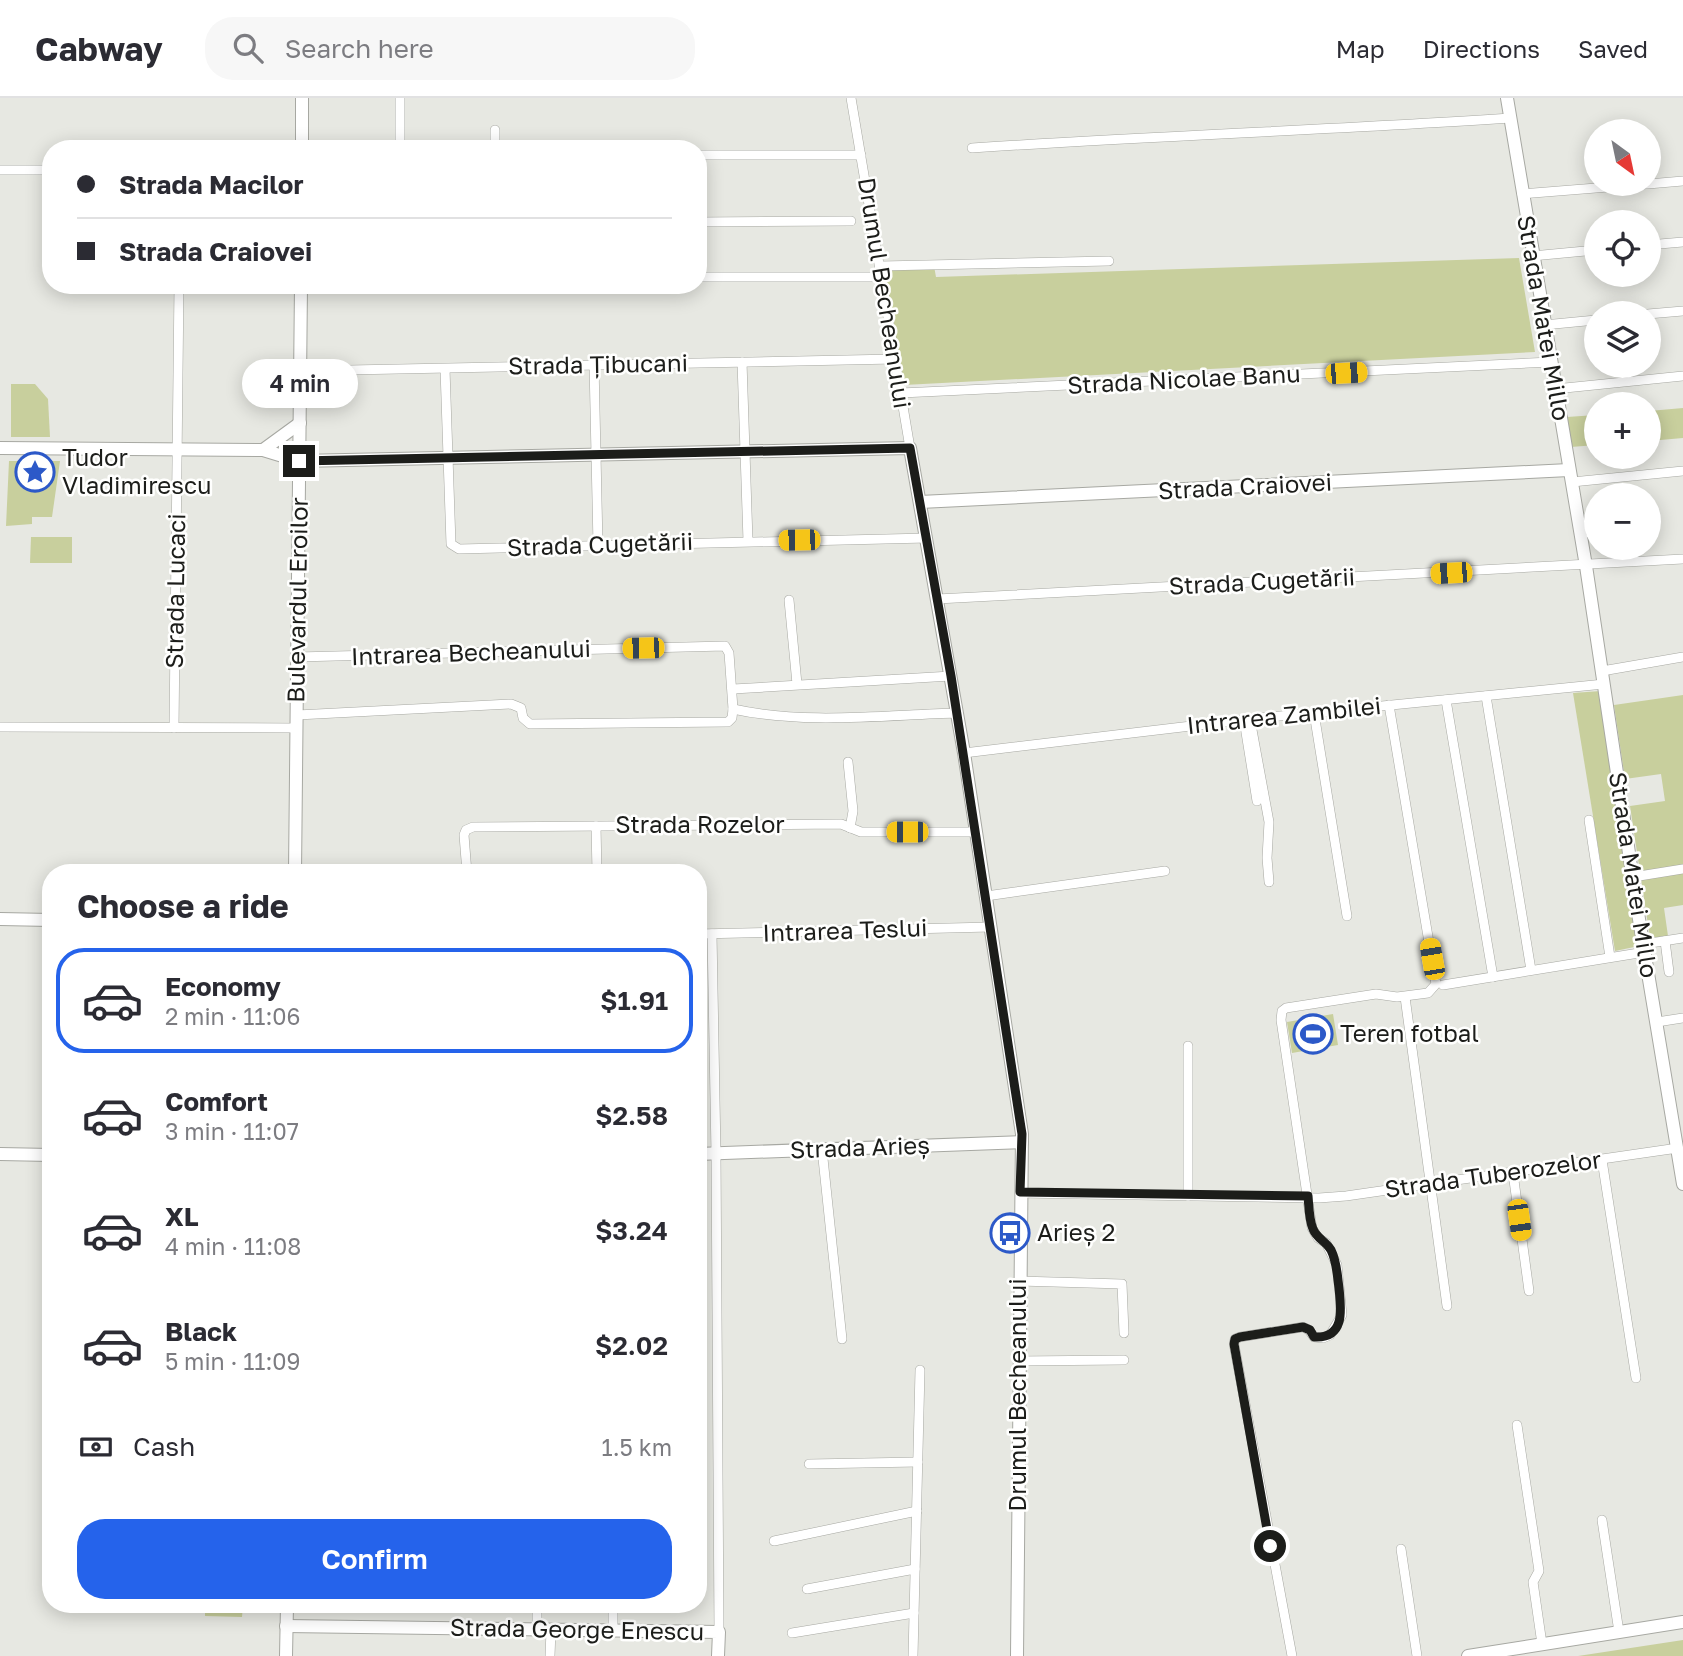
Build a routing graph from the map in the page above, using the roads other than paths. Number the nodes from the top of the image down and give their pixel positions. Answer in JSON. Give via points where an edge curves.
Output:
{"nodes":[{"id":1,"x":302,"y":98,"type":"edge"},
{"id":2,"x":400,"y":98,"type":"edge"},
{"id":3,"x":851,"y":98,"type":"edge"},
{"id":4,"x":1507,"y":98,"type":"edge"},
{"id":5,"x":1510,"y":118,"type":"junction"},
{"id":6,"x":495,"y":130,"type":"dead end"},
{"id":7,"x":302,"y":140,"type":"edge"},
{"id":8,"x":400,"y":140,"type":"edge"},
{"id":9,"x":495,"y":140,"type":"edge"},
{"id":10,"x":972,"y":148,"type":"dead end"},
{"id":11,"x":707,"y":155,"type":"edge"},
{"id":12,"x":861,"y":155,"type":"junction"},
{"id":13,"x":0,"y":170,"type":"edge"},
{"id":14,"x":42,"y":170,"type":"edge"},
{"id":15,"x":1683,"y":181,"type":"edge"},
{"id":16,"x":1661,"y":183,"type":"edge"},
{"id":17,"x":1584,"y":189,"type":"edge"},
{"id":18,"x":1522,"y":194,"type":"junction"},
{"id":19,"x":851,"y":221,"type":"dead end"},
{"id":20,"x":707,"y":222,"type":"edge"},
{"id":21,"x":1683,"y":242,"type":"edge"},
{"id":22,"x":1661,"y":244,"type":"edge"},
{"id":23,"x":1584,"y":251,"type":"edge"},
{"id":24,"x":1532,"y":256,"type":"junction"},
{"id":25,"x":1110,"y":261,"type":"dead end"},
{"id":26,"x":881,"y":266,"type":"junction"},
{"id":27,"x":707,"y":277,"type":"edge"},
{"id":28,"x":883,"y":277,"type":"junction"},
{"id":29,"x":179,"y":294,"type":"edge"},
{"id":30,"x":301,"y":294,"type":"edge"},
{"id":31,"x":1683,"y":311,"type":"edge"},
{"id":32,"x":1661,"y":313,"type":"edge"},
{"id":33,"x":1584,"y":321,"type":"edge"},
{"id":34,"x":1544,"y":325,"type":"junction"},
{"id":35,"x":895,"y":359,"type":"junction"},
{"id":36,"x":742,"y":362,"type":"junction"},
{"id":37,"x":1551,"y":362,"type":"junction"},
{"id":38,"x":594,"y":364,"type":"junction"},
{"id":39,"x":445,"y":369,"type":"junction"},
{"id":40,"x":300,"y":371,"type":"junction"},
{"id":41,"x":1683,"y":376,"type":"edge"},
{"id":42,"x":1555,"y":389,"type":"junction"},
{"id":43,"x":901,"y":393,"type":"junction"},
{"id":44,"x":300,"y":423,"type":"junction"},
{"id":45,"x":0,"y":448,"type":"edge"},
{"id":46,"x":910,"y":448,"type":"junction"},
{"id":47,"x":177,"y":450,"type":"junction"},
{"id":48,"x":263,"y":450,"type":"junction"},
{"id":49,"x":746,"y":452,"type":"junction"},
{"id":50,"x":597,"y":456,"type":"junction"},
{"id":51,"x":448,"y":459,"type":"junction"},
{"id":52,"x":299,"y":461,"type":"junction"},
{"id":53,"x":1683,"y":471,"type":"edge"},
{"id":54,"x":1571,"y":476,"type":"junction"},
{"id":55,"x":920,"y":502,"type":"junction"},
{"id":56,"x":927,"y":538,"type":"junction"},
{"id":57,"x":748,"y":541,"type":"junction"},
{"id":58,"x":598,"y":545,"type":"junction"},
{"id":59,"x":1683,"y":559,"type":"edge"},
{"id":60,"x":1586,"y":566,"type":"junction"},
{"id":61,"x":937,"y":599,"type":"junction"},
{"id":62,"x":789,"y":600,"type":"dead end"},
{"id":63,"x":297,"y":657,"type":"junction"},
{"id":64,"x":1683,"y":657,"type":"edge"},
{"id":65,"x":951,"y":676,"type":"junction"},
{"id":66,"x":1603,"y":677,"type":"junction"},
{"id":67,"x":797,"y":684,"type":"junction"},
{"id":68,"x":733,"y":690,"type":"junction"},
{"id":69,"x":1486,"y":696,"type":"junction"},
{"id":70,"x":1446,"y":700,"type":"junction"},
{"id":71,"x":1389,"y":705,"type":"junction"},
{"id":72,"x":733,"y":709,"type":"junction"},
{"id":73,"x":957,"y":713,"type":"junction"},
{"id":74,"x":1314,"y":713,"type":"junction"},
{"id":75,"x":1247,"y":719,"type":"junction"},
{"id":76,"x":297,"y":721,"type":"junction"},
{"id":77,"x":0,"y":727,"type":"edge"},
{"id":78,"x":174,"y":728,"type":"junction"},
{"id":79,"x":964,"y":753,"type":"junction"},
{"id":80,"x":848,"y":762,"type":"dead end"},
{"id":81,"x":1257,"y":801,"type":"dead end"},
{"id":82,"x":1589,"y":820,"type":"dead end"},
{"id":83,"x":596,"y":826,"type":"junction"},
{"id":84,"x":850,"y":828,"type":"junction"},
{"id":85,"x":976,"y":832,"type":"junction"},
{"id":86,"x":295,"y":864,"type":"edge"},
{"id":87,"x":466,"y":864,"type":"edge"},
{"id":88,"x":597,"y":864,"type":"edge"},
{"id":89,"x":1683,"y":869,"type":"edge"},
{"id":90,"x":1165,"y":872,"type":"dead end"},
{"id":91,"x":1633,"y":877,"type":"junction"},
{"id":92,"x":1269,"y":882,"type":"dead end"},
{"id":93,"x":986,"y":895,"type":"junction"},
{"id":94,"x":1347,"y":916,"type":"dead end"},
{"id":95,"x":0,"y":919,"type":"edge"},
{"id":96,"x":42,"y":920,"type":"edge"},
{"id":97,"x":991,"y":927,"type":"junction"},
{"id":98,"x":707,"y":934,"type":"edge"},
{"id":99,"x":712,"y":934,"type":"junction"},
{"id":100,"x":1683,"y":938,"type":"edge"},
{"id":101,"x":1665,"y":941,"type":"junction"},
{"id":102,"x":1644,"y":948,"type":"junction"},
{"id":103,"x":1611,"y":957,"type":"junction"},
{"id":104,"x":1531,"y":970,"type":"junction"},
{"id":105,"x":1669,"y":972,"type":"dead end"},
{"id":106,"x":1493,"y":976,"type":"junction"},
{"id":107,"x":1440,"y":984,"type":"junction"},
{"id":108,"x":1405,"y":997,"type":"junction"},
{"id":109,"x":1683,"y":1018,"type":"edge"},
{"id":110,"x":1657,"y":1022,"type":"junction"},
{"id":111,"x":1188,"y":1046,"type":"dead end"},
{"id":112,"x":1022,"y":1142,"type":"junction"},
{"id":113,"x":1678,"y":1148,"type":"junction"},
{"id":114,"x":822,"y":1149,"type":"junction"},
{"id":115,"x":0,"y":1154,"type":"edge"},
{"id":116,"x":707,"y":1154,"type":"edge"},
{"id":117,"x":716,"y":1154,"type":"junction"},
{"id":118,"x":42,"y":1155,"type":"edge"},
{"id":119,"x":1602,"y":1160,"type":"junction"},
{"id":120,"x":1513,"y":1173,"type":"junction"},
{"id":121,"x":1683,"y":1184,"type":"edge"},
{"id":122,"x":1431,"y":1185,"type":"junction"},
{"id":123,"x":1020,"y":1192,"type":"junction"},
{"id":124,"x":1188,"y":1196,"type":"junction"},
{"id":125,"x":1308,"y":1196,"type":"junction"},
{"id":126,"x":1019,"y":1281,"type":"junction"},
{"id":127,"x":1529,"y":1291,"type":"dead end"},
{"id":128,"x":1447,"y":1306,"type":"dead end"},
{"id":129,"x":1124,"y":1333,"type":"dead end"},
{"id":130,"x":842,"y":1339,"type":"dead end"},
{"id":131,"x":1124,"y":1360,"type":"dead end"},
{"id":132,"x":1018,"y":1362,"type":"junction"},
{"id":133,"x":920,"y":1370,"type":"dead end"},
{"id":134,"x":1636,"y":1378,"type":"dead end"},
{"id":135,"x":1517,"y":1425,"type":"dead end"},
{"id":136,"x":918,"y":1462,"type":"junction"},
{"id":137,"x":809,"y":1464,"type":"dead end"},
{"id":138,"x":917,"y":1511,"type":"junction"},
{"id":139,"x":1602,"y":1520,"type":"dead end"},
{"id":140,"x":774,"y":1541,"type":"dead end"},
{"id":141,"x":1401,"y":1549,"type":"dead end"},
{"id":142,"x":915,"y":1569,"type":"junction"},
{"id":143,"x":807,"y":1589,"type":"dead end"},
{"id":144,"x":287,"y":1613,"type":"edge"},
{"id":145,"x":537,"y":1613,"type":"edge"},
{"id":146,"x":613,"y":1613,"type":"edge"},
{"id":147,"x":914,"y":1613,"type":"junction"},
{"id":148,"x":1683,"y":1622,"type":"edge"},
{"id":149,"x":286,"y":1626,"type":"junction"},
{"id":150,"x":537,"y":1630,"type":"junction"},
{"id":151,"x":551,"y":1630,"type":"junction"},
{"id":152,"x":613,"y":1631,"type":"junction"},
{"id":153,"x":719,"y":1632,"type":"junction"},
{"id":154,"x":1619,"y":1632,"type":"junction"},
{"id":155,"x":792,"y":1633,"type":"dead end"},
{"id":156,"x":1542,"y":1644,"type":"junction"},
{"id":157,"x":286,"y":1656,"type":"edge"},
{"id":158,"x":550,"y":1656,"type":"edge"},
{"id":159,"x":718,"y":1656,"type":"edge"},
{"id":160,"x":913,"y":1656,"type":"edge"},
{"id":161,"x":1017,"y":1656,"type":"edge"},
{"id":162,"x":1292,"y":1656,"type":"edge"},
{"id":163,"x":1417,"y":1656,"type":"edge"},
{"id":164,"x":1468,"y":1656,"type":"edge"}],
"edges":[{"from":1,"to":7,"type":"street"},
{"from":2,"to":8,"type":"street"},
{"from":3,"to":12,"type":"street","name":"Drumul Becheanului"},
{"from":4,"to":5,"type":"street","name":"Strada Matei Millo"},
{"from":5,"to":10,"type":"street"},
{"from":5,"to":18,"type":"street","name":"Strada Matei Millo"},
{"from":6,"to":9,"type":"street"},
{"from":11,"to":12,"type":"street"},
{"from":12,"to":26,"type":"street","name":"Drumul Becheanului"},
{"from":13,"to":14,"type":"street"},
{"from":15,"to":16,"type":"street","name":"Strada Matei Millo"},
{"from":17,"to":18,"type":"street","name":"Strada Matei Millo"},
{"from":18,"to":24,"type":"street","name":"Strada Matei Millo"},
{"from":19,"to":20,"type":"street"},
{"from":21,"to":22,"type":"street"},
{"from":23,"to":24,"type":"street"},
{"from":24,"to":34,"type":"street","name":"Strada Matei Millo"},
{"from":25,"to":26,"type":"street"},
{"from":26,"to":28,"type":"street","name":"Drumul Becheanului"},
{"from":27,"to":28,"type":"street"},
{"from":28,"to":35,"type":"street","name":"Drumul Becheanului"},
{"from":29,"to":47,"type":"street","name":"Strada Lucaci"},
{"from":30,"to":40,"type":"street","name":"Bulevardul Eroilor"},
{"from":31,"to":32,"type":"street"},
{"from":33,"to":34,"type":"street"},
{"from":34,"to":37,"type":"street","name":"Strada Matei Millo"},
{"from":35,"to":36,"type":"street","name":"Strada Țibucani"},
{"from":35,"to":43,"type":"street","name":"Drumul Becheanului"},
{"from":36,"to":38,"type":"street","name":"Strada Țibucani"},
{"from":36,"to":49,"type":"street"},
{"from":37,"to":42,"type":"street","name":"Strada Matei Millo"},
{"from":37,"to":43,"type":"street","name":"Strada Nicolae Banu"},
{"from":38,"to":39,"type":"street","name":"Strada Țibucani"},
{"from":38,"to":50,"type":"street"},
{"from":39,"to":40,"type":"street","name":"Strada Țibucani"},
{"from":39,"to":51,"type":"street","name":"Strada Cugetării"},
{"from":40,"to":44,"type":"street","name":"Bulevardul Eroilor"},
{"from":41,"to":42,"type":"street"},
{"from":42,"to":54,"type":"street","name":"Strada Matei Millo"},
{"from":43,"to":46,"type":"street","name":"Drumul Becheanului"},
{"from":44,"to":48,"type":"street"},
{"from":44,"to":52,"type":"street","name":"Bulevardul Eroilor"},
{"from":45,"to":47,"type":"street"},
{"from":46,"to":49,"type":"street"},
{"from":46,"to":55,"type":"street","name":"Drumul Becheanului"},
{"from":47,"to":48,"type":"street"},
{"from":47,"to":78,"type":"street","name":"Strada Lucaci"},
{"from":48,"to":52,"type":"street"},
{"from":49,"to":50,"type":"street"},
{"from":49,"to":57,"type":"street"},
{"from":50,"to":51,"type":"street"},
{"from":50,"to":58,"type":"street"},
{"from":51,"to":52,"type":"street"},
{"from":51,"to":58,"type":"street","name":"Strada Cugetării","via":[[454,547]]},
{"from":52,"to":63,"type":"street","name":"Bulevardul Eroilor"},
{"from":53,"to":54,"type":"street"},
{"from":54,"to":55,"type":"street","name":"Strada Craiovei"},
{"from":54,"to":60,"type":"street","name":"Strada Matei Millo"},
{"from":55,"to":56,"type":"street","name":"Drumul Becheanului"},
{"from":56,"to":57,"type":"street","name":"Strada Cugetării"},
{"from":56,"to":61,"type":"street","name":"Drumul Becheanului"},
{"from":57,"to":58,"type":"street","name":"Strada Cugetării"},
{"from":59,"to":60,"type":"street"},
{"from":60,"to":61,"type":"street","name":"Strada Cugetării"},
{"from":60,"to":66,"type":"street","name":"Strada Matei Millo"},
{"from":61,"to":65,"type":"street","name":"Drumul Becheanului"},
{"from":62,"to":67,"type":"street"},
{"from":63,"to":68,"type":"street","name":"Intrarea Becheanului","via":[[726,646]]},
{"from":63,"to":76,"type":"street","name":"Bulevardul Eroilor"},
{"from":64,"to":66,"type":"street","name":"Intrarea Zambilei"},
{"from":65,"to":67,"type":"street"},
{"from":65,"to":73,"type":"street","name":"Drumul Becheanului"},
{"from":66,"to":69,"type":"street","name":"Intrarea Zambilei"},
{"from":66,"to":91,"type":"street","name":"Strada Matei Millo"},
{"from":67,"to":68,"type":"street"},
{"from":68,"to":72,"type":"street","name":"Intrarea Becheanului"},
{"from":69,"to":70,"type":"street","name":"Intrarea Zambilei"},
{"from":69,"to":104,"type":"street"},
{"from":70,"to":71,"type":"street","name":"Intrarea Zambilei"},
{"from":70,"to":106,"type":"street"},
{"from":71,"to":74,"type":"street","name":"Intrarea Zambilei"},
{"from":71,"to":107,"type":"street"},
{"from":72,"to":73,"type":"street","via":[[798,717]]},
{"from":72,"to":76,"type":"street","via":[[728,722],[530,724],[521,708],[511,704]]},
{"from":73,"to":79,"type":"street","name":"Drumul Becheanului"},
{"from":74,"to":75,"type":"street","name":"Intrarea Zambilei"},
{"from":74,"to":94,"type":"street"},
{"from":75,"to":79,"type":"street","name":"Intrarea Zambilei"},
{"from":75,"to":81,"type":"street"},
{"from":75,"to":92,"type":"street","via":[[1269,822]]},
{"from":76,"to":78,"type":"street"},
{"from":76,"to":86,"type":"street","name":"Bulevardul Eroilor"},
{"from":77,"to":78,"type":"street"},
{"from":79,"to":85,"type":"street","name":"Drumul Becheanului"},
{"from":80,"to":84,"type":"street","via":[[853,811]]},
{"from":82,"to":103,"type":"street"},
{"from":83,"to":84,"type":"street","name":"Strada Rozelor","via":[[841,824]]},
{"from":83,"to":87,"type":"street","name":"Strada Rozelor","via":[[473,827],[464,835]]},
{"from":83,"to":88,"type":"street"},
{"from":84,"to":85,"type":"street","name":"Strada Rozelor","via":[[861,832]]},
{"from":85,"to":93,"type":"street","name":"Drumul Becheanului"},
{"from":89,"to":91,"type":"street"},
{"from":90,"to":93,"type":"street"},
{"from":91,"to":102,"type":"street","name":"Strada Matei Millo"},
{"from":93,"to":97,"type":"street","name":"Drumul Becheanului"},
{"from":95,"to":96,"type":"street"},
{"from":97,"to":99,"type":"street","name":"Intrarea Teslui"},
{"from":97,"to":112,"type":"street","name":"Drumul Becheanului"},
{"from":98,"to":99,"type":"street","name":"Intrarea Teslui"},
{"from":99,"to":117,"type":"street"},
{"from":100,"to":101,"type":"street"},
{"from":101,"to":102,"type":"street"},
{"from":101,"to":105,"type":"street"},
{"from":102,"to":103,"type":"street"},
{"from":102,"to":110,"type":"street","name":"Strada Matei Millo"},
{"from":103,"to":104,"type":"street"},
{"from":104,"to":106,"type":"street"},
{"from":106,"to":107,"type":"street"},
{"from":107,"to":108,"type":"street","via":[[1428,993]]},
{"from":108,"to":122,"type":"street"},
{"from":108,"to":125,"type":"street","via":[[1376,994],[1282,1011]]},
{"from":109,"to":110,"type":"street"},
{"from":110,"to":113,"type":"street","name":"Strada Matei Millo"},
{"from":111,"to":124,"type":"street"},
{"from":112,"to":114,"type":"street","name":"Strada Arieș"},
{"from":112,"to":123,"type":"street","name":"Drumul Becheanului"},
{"from":113,"to":119,"type":"street","name":"Strada Tuberozelor"},
{"from":113,"to":121,"type":"street","name":"Strada Matei Millo"},
{"from":114,"to":117,"type":"street","name":"Strada Arieș"},
{"from":114,"to":130,"type":"street"},
{"from":115,"to":118,"type":"street"},
{"from":116,"to":117,"type":"street","name":"Strada Arieș"},
{"from":117,"to":153,"type":"street"},
{"from":119,"to":120,"type":"street","name":"Strada Tuberozelor"},
{"from":119,"to":134,"type":"street"},
{"from":120,"to":122,"type":"street","name":"Strada Tuberozelor"},
{"from":120,"to":127,"type":"street"},
{"from":122,"to":125,"type":"street","name":"Strada Tuberozelor"},
{"from":122,"to":128,"type":"street"},
{"from":123,"to":124,"type":"street","name":"Strada Tuberozelor"},
{"from":123,"to":126,"type":"street","name":"Drumul Becheanului"},
{"from":124,"to":125,"type":"street","name":"Strada Tuberozelor"},
{"from":125,"to":162,"type":"street","via":[[1312,1228],[1337,1265],[1342,1315],[1323,1338],[1303,1327],[1240,1337],[1234,1344]]},
{"from":126,"to":129,"type":"street","via":[[1122,1284]]},
{"from":126,"to":132,"type":"street","name":"Drumul Becheanului"},
{"from":131,"to":132,"type":"street"},
{"from":132,"to":161,"type":"street","name":"Drumul Becheanului"},
{"from":133,"to":136,"type":"street"},
{"from":135,"to":156,"type":"street","via":[[1539,1571],[1533,1582]]},
{"from":136,"to":137,"type":"street"},
{"from":136,"to":138,"type":"street"},
{"from":138,"to":140,"type":"street"},
{"from":138,"to":142,"type":"street"},
{"from":139,"to":154,"type":"street"},
{"from":141,"to":163,"type":"street"},
{"from":142,"to":143,"type":"street"},
{"from":142,"to":147,"type":"street"},
{"from":144,"to":149,"type":"street"},
{"from":145,"to":150,"type":"street"},
{"from":146,"to":152,"type":"street"},
{"from":147,"to":155,"type":"street"},
{"from":147,"to":160,"type":"street"},
{"from":148,"to":154,"type":"street"},
{"from":149,"to":150,"type":"street","name":"Strada George Enescu"},
{"from":149,"to":157,"type":"street"},
{"from":150,"to":151,"type":"street","name":"Strada George Enescu"},
{"from":151,"to":152,"type":"street","name":"Strada George Enescu"},
{"from":151,"to":158,"type":"street"},
{"from":152,"to":153,"type":"street","name":"Strada George Enescu"},
{"from":153,"to":159,"type":"street","name":"Strada George Enescu"},
{"from":154,"to":156,"type":"street"},
{"from":156,"to":164,"type":"street"}]}
